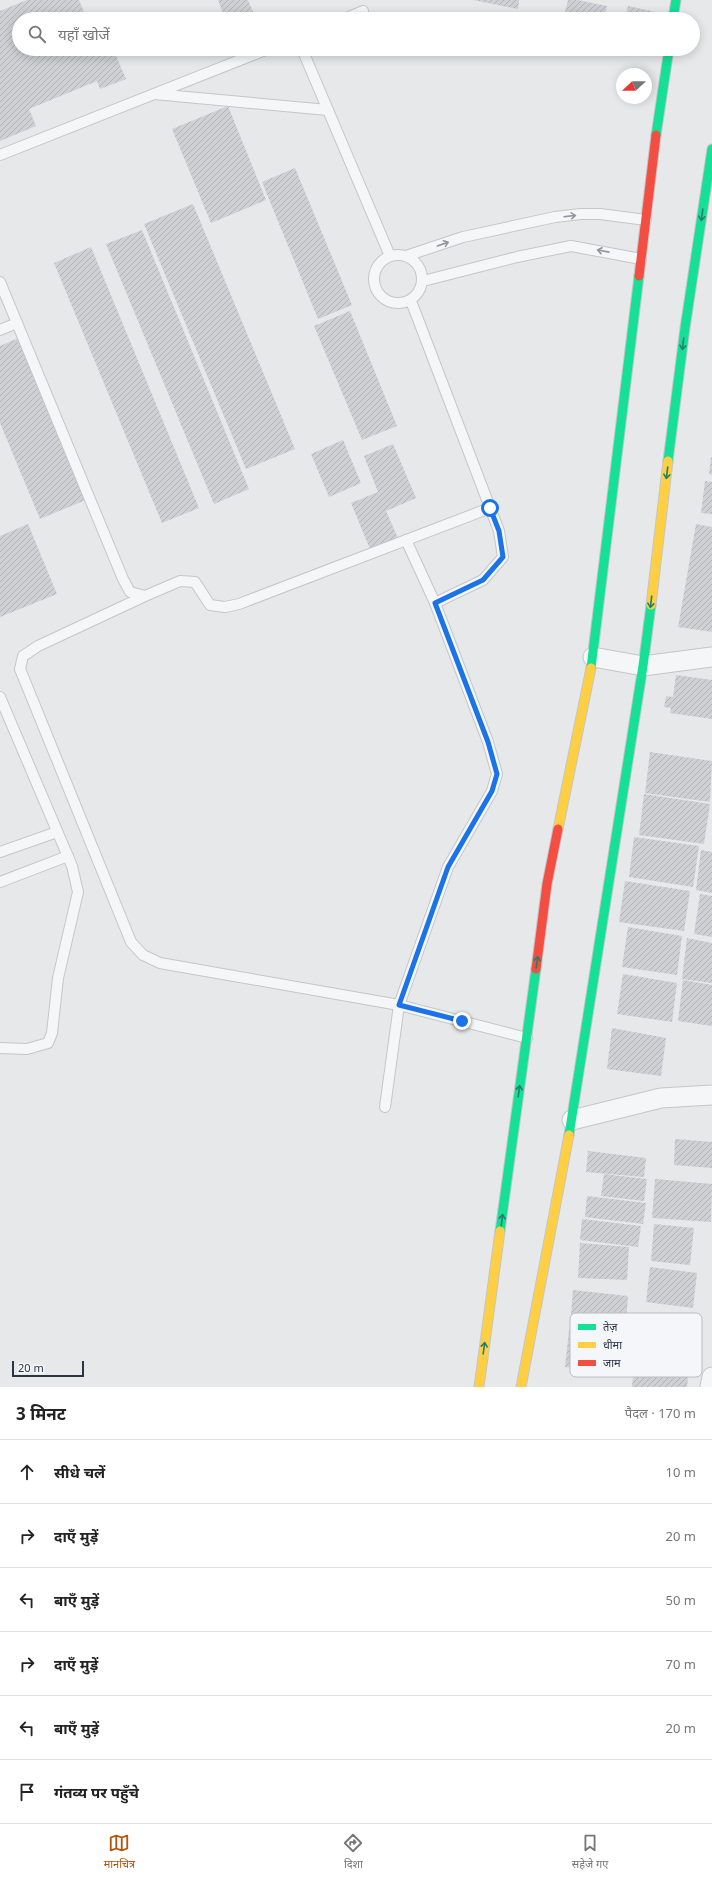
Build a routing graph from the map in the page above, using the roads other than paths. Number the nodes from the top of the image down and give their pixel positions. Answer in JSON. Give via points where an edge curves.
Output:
{"nodes":[{"id":1,"x":676,"y":0,"type":"edge"},
{"id":2,"x":674,"y":12,"type":"edge"},
{"id":3,"x":250,"y":56,"type":"edge"},
{"id":4,"x":305,"y":56,"type":"edge"},
{"id":5,"x":668,"y":56,"type":"edge"},
{"id":6,"x":152,"y":94,"type":"junction"},
{"id":7,"x":328,"y":110,"type":"junction"},
{"id":8,"x":712,"y":149,"type":"edge"},
{"id":9,"x":0,"y":155,"type":"edge"},
{"id":10,"x":646,"y":220,"type":"junction"},
{"id":11,"x":390,"y":256,"type":"junction"},
{"id":12,"x":406,"y":256,"type":"junction"},
{"id":13,"x":641,"y":258,"type":"junction"},
{"id":14,"x":423,"y":281,"type":"junction"},
{"id":15,"x":0,"y":282,"type":"edge"},
{"id":16,"x":411,"y":301,"type":"junction"},
{"id":17,"x":17,"y":323,"type":"junction"},
{"id":18,"x":0,"y":330,"type":"edge"},
{"id":19,"x":490,"y":508,"type":"junction"},
{"id":20,"x":406,"y":540,"type":"junction"},
{"id":21,"x":145,"y":596,"type":"junction"},
{"id":22,"x":435,"y":603,"type":"junction"},
{"id":23,"x":593,"y":657,"type":"junction"},
{"id":24,"x":712,"y":657,"type":"edge"},
{"id":25,"x":643,"y":666,"type":"junction"},
{"id":26,"x":0,"y":697,"type":"edge"},
{"id":27,"x":57,"y":832,"type":"junction"},
{"id":28,"x":0,"y":852,"type":"edge"},
{"id":29,"x":68,"y":856,"type":"junction"},
{"id":30,"x":0,"y":882,"type":"edge"},
{"id":31,"x":399,"y":1005,"type":"junction"},
{"id":32,"x":527,"y":1038,"type":"junction"},
{"id":33,"x":0,"y":1048,"type":"edge"},
{"id":34,"x":712,"y":1095,"type":"edge"},
{"id":35,"x":386,"y":1107,"type":"dead end"},
{"id":36,"x":572,"y":1120,"type":"junction"},
{"id":37,"x":712,"y":1377,"type":"edge"},
{"id":38,"x":479,"y":1387,"type":"edge"},
{"id":39,"x":521,"y":1387,"type":"edge"},
{"id":40,"x":710,"y":1387,"type":"edge"}],
"edges":[{"from":1,"to":2,"type":"street"},
{"from":3,"to":6,"type":"lane"},
{"from":4,"to":7,"type":"lane"},
{"from":5,"to":10,"type":"street"},
{"from":6,"to":7,"type":"lane"},
{"from":6,"to":9,"type":"lane"},
{"from":7,"to":11,"type":"lane"},
{"from":8,"to":25,"type":"street","one_way":true,"via":[[685,328]]},
{"from":12,"to":10,"type":"lane","one_way":true,"via":[[463,237],[555,217],[600,214]]},
{"from":10,"to":13,"type":"street"},
{"from":11,"to":12,"type":"lane"},
{"from":11,"to":16,"type":"lane","via":[[380,263],[374,274],[377,290],[382,297],[395,304]]},
{"from":12,"to":14,"type":"lane","via":[[419,266]]},
{"from":13,"to":14,"type":"lane","one_way":true,"via":[[571,246]]},
{"from":13,"to":23,"type":"street"},
{"from":14,"to":16,"type":"lane","via":[[421,289]]},
{"from":15,"to":17,"type":"lane"},
{"from":16,"to":19,"type":"lane"},
{"from":17,"to":18,"type":"lane"},
{"from":17,"to":21,"type":"lane","via":[[123,579],[130,592]]},
{"from":19,"to":20,"type":"lane"},
{"from":19,"to":22,"type":"lane","via":[[499,531],[503,557],[483,580]]},
{"from":20,"to":21,"type":"lane","via":[[225,607],[210,605],[194,582],[180,581]]},
{"from":20,"to":22,"type":"lane"},
{"from":21,"to":31,"type":"lane","via":[[38,646],[23,656],[20,669],[131,942],[143,955],[160,963]]},
{"from":22,"to":31,"type":"lane","via":[[488,742],[497,774],[492,791],[448,867]]},
{"from":23,"to":25,"type":"street"},
{"from":32,"to":23,"type":"street","one_way":true,"via":[[547,884]]},
{"from":24,"to":25,"type":"street"},
{"from":25,"to":36,"type":"street"},
{"from":26,"to":27,"type":"lane"},
{"from":27,"to":28,"type":"lane"},
{"from":27,"to":29,"type":"lane"},
{"from":29,"to":30,"type":"lane"},
{"from":29,"to":33,"type":"lane","via":[[78,892],[58,978],[52,1032],[48,1043],[42,1046],[27,1049]]},
{"from":31,"to":32,"type":"lane"},
{"from":31,"to":35,"type":"lane"},
{"from":38,"to":32,"type":"street","one_way":true},
{"from":34,"to":36,"type":"street","via":[[660,1098]]},
{"from":36,"to":39,"type":"street"},
{"from":37,"to":40,"type":"street"}]}
